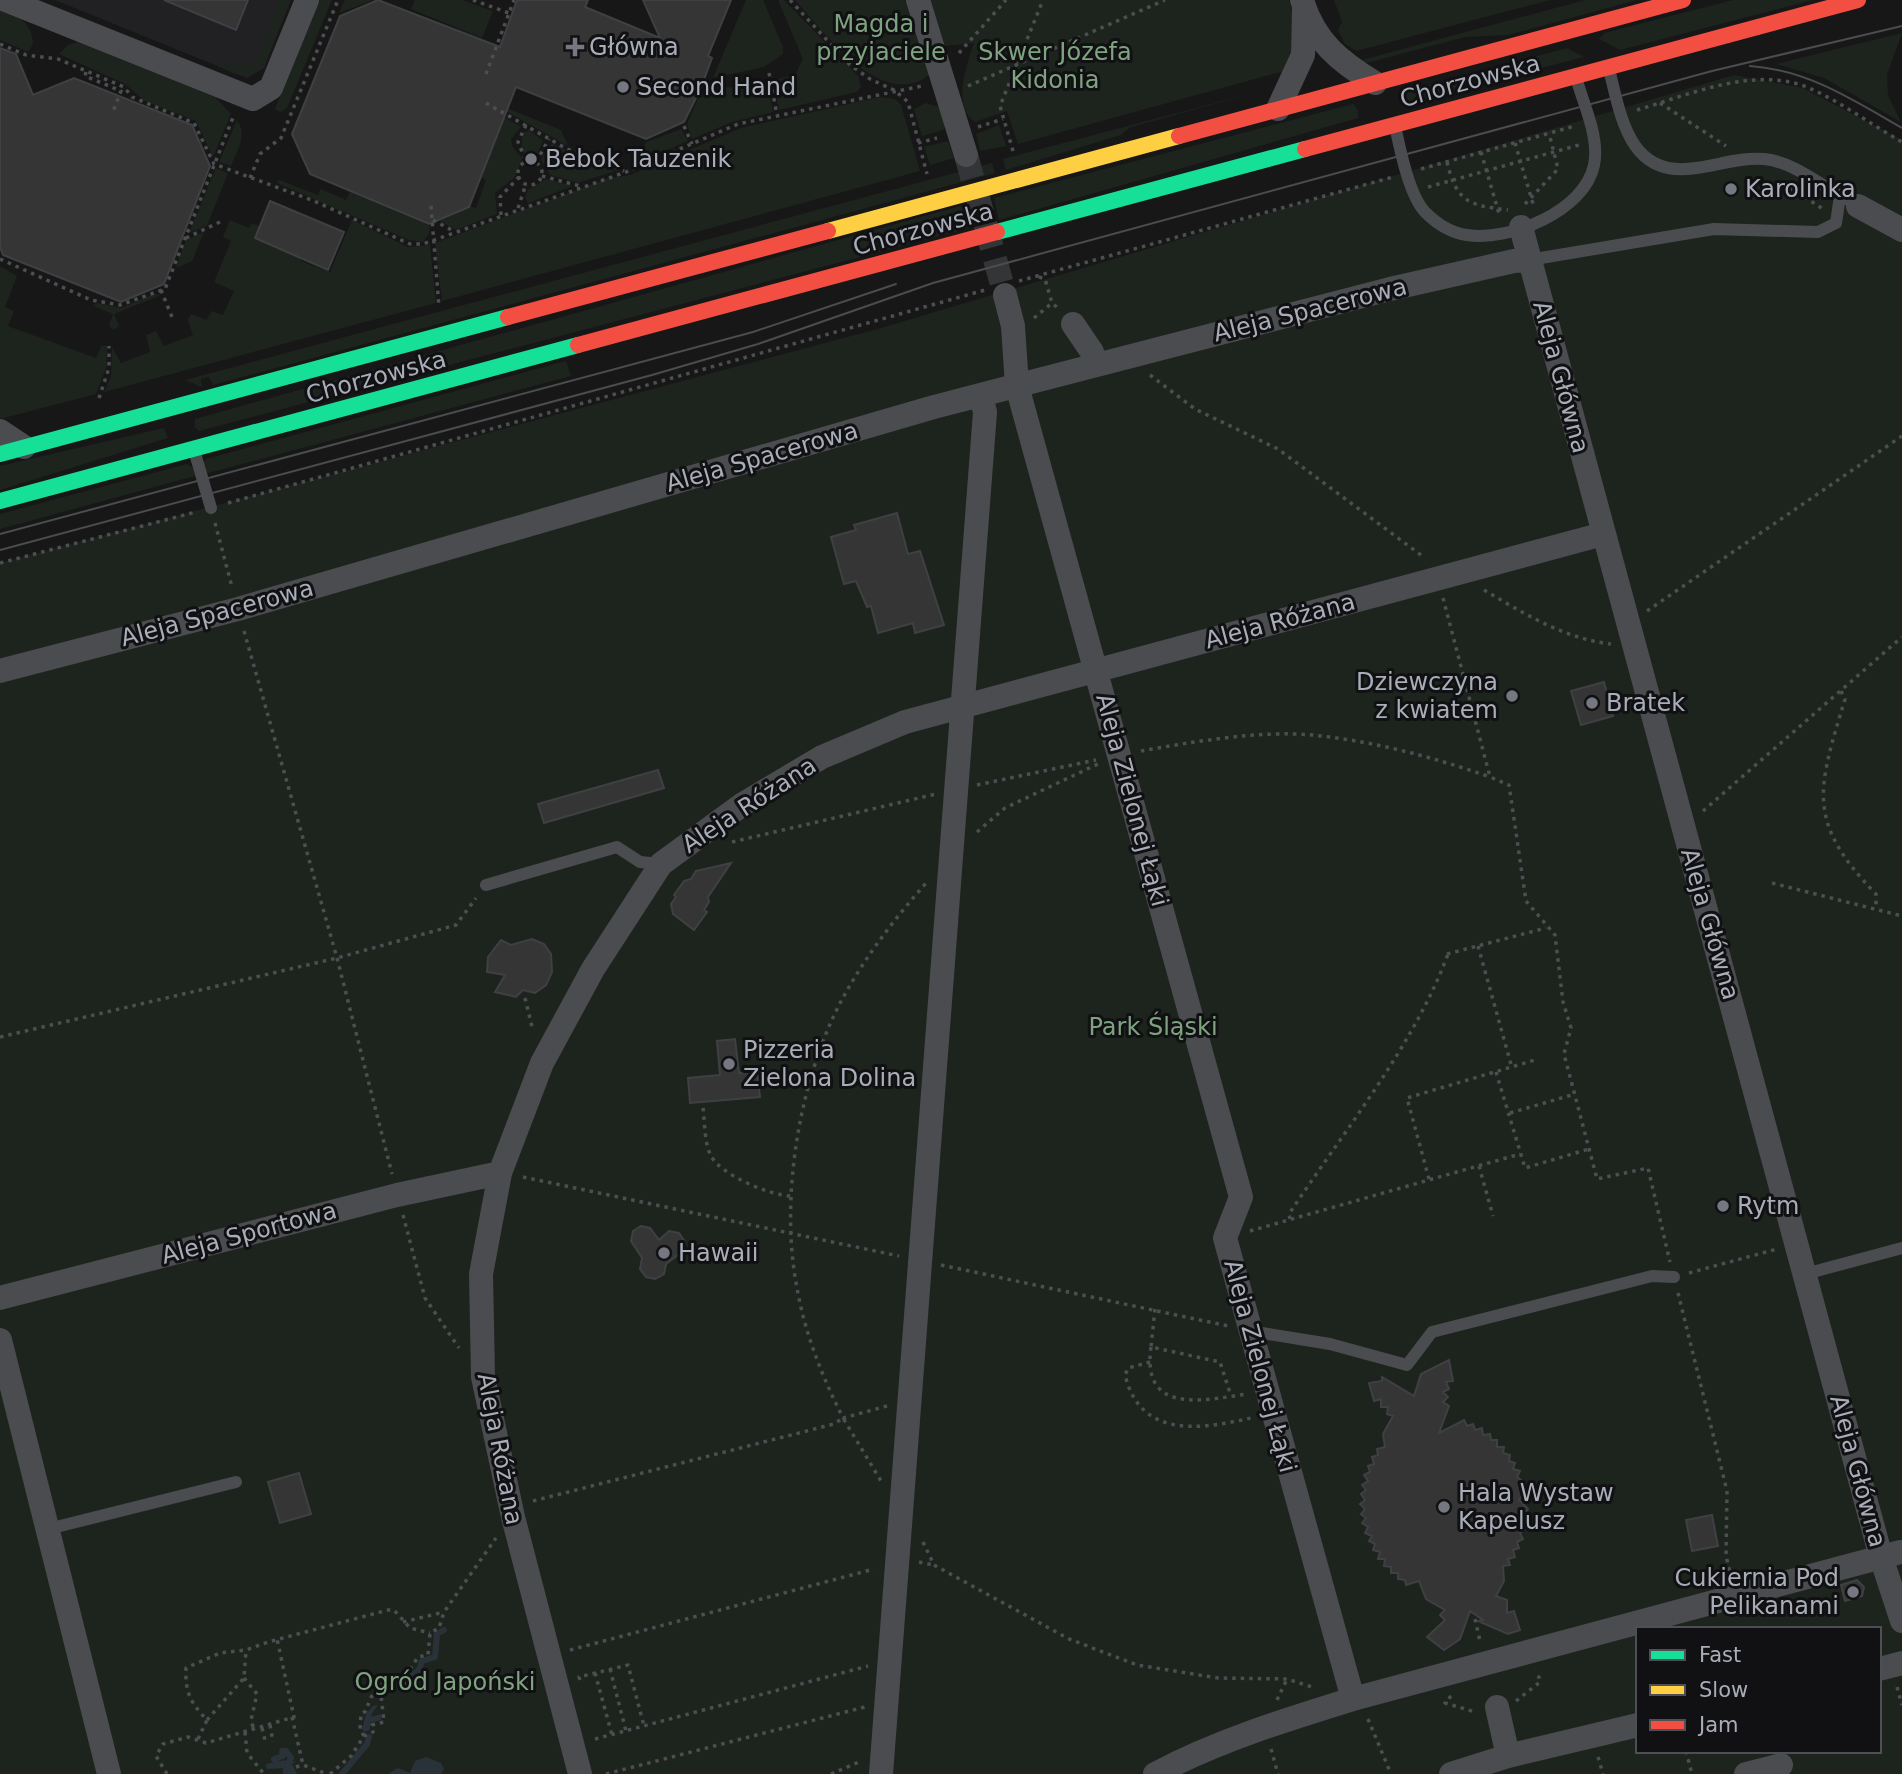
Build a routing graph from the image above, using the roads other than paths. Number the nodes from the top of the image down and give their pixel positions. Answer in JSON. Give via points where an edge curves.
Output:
{"nodes":[{"id":1,"x":6,"y":0,"type":"edge"},
{"id":2,"x":307,"y":0,"type":"edge"},
{"id":3,"x":918,"y":0,"type":"edge"},
{"id":4,"x":1683,"y":0,"type":"edge"},
{"id":5,"x":1858,"y":0,"type":"edge"},
{"id":6,"x":1303,"y":3,"type":"edge"},
{"id":7,"x":1484,"y":53,"type":"junction"},
{"id":8,"x":1603,"y":62,"type":"junction"},
{"id":9,"x":1576,"y":76,"type":"junction"},
{"id":10,"x":1493,"y":87,"type":"junction"},
{"id":11,"x":1376,"y":89,"type":"junction"},
{"id":12,"x":1278,"y":109,"type":"junction"},
{"id":13,"x":1389,"y":123,"type":"junction"},
{"id":14,"x":966,"y":155,"type":"tunnel mouth"},
{"id":15,"x":1849,"y":201,"type":"junction"},
{"id":16,"x":1521,"y":227,"type":"junction"},
{"id":17,"x":1902,"y":230,"type":"edge"},
{"id":18,"x":1529,"y":260,"type":"junction"},
{"id":19,"x":1004,"y":288,"type":"tunnel mouth"},
{"id":20,"x":1073,"y":324,"type":"dead end"},
{"id":21,"x":1096,"y":365,"type":"junction"},
{"id":22,"x":1017,"y":386,"type":"junction"},
{"id":23,"x":981,"y":396,"type":"junction"},
{"id":24,"x":176,"y":418,"type":"junction"},
{"id":25,"x":0,"y":431,"type":"edge"},
{"id":26,"x":12,"y":451,"type":"edge"},
{"id":27,"x":189,"y":451,"type":"junction"},
{"id":28,"x":0,"y":501,"type":"edge"},
{"id":29,"x":211,"y":508,"type":"road end"},
{"id":30,"x":1603,"y":534,"type":"junction"},
{"id":31,"x":1097,"y":670,"type":"junction"},
{"id":32,"x":0,"y":671,"type":"edge"},
{"id":33,"x":963,"y":706,"type":"junction"},
{"id":34,"x":661,"y":864,"type":"junction"},
{"id":35,"x":486,"y":885,"type":"road end"},
{"id":36,"x":500,"y":1172,"type":"junction"},
{"id":37,"x":1902,"y":1248,"type":"edge"},
{"id":38,"x":1805,"y":1275,"type":"junction"},
{"id":39,"x":1674,"y":1277,"type":"road end"},
{"id":40,"x":0,"y":1298,"type":"edge"},
{"id":41,"x":1250,"y":1331,"type":"junction"},
{"id":42,"x":0,"y":1340,"type":"edge"},
{"id":43,"x":236,"y":1482,"type":"dead end"},
{"id":44,"x":48,"y":1529,"type":"junction"},
{"id":45,"x":1891,"y":1555,"type":"junction"},
{"id":46,"x":1902,"y":1620,"type":"edge"},
{"id":47,"x":1902,"y":1663,"type":"edge"},
{"id":48,"x":1881,"y":1668,"type":"edge"},
{"id":49,"x":1356,"y":1698,"type":"junction"},
{"id":50,"x":1498,"y":1711,"type":"road end"},
{"id":51,"x":1636,"y":1725,"type":"edge"},
{"id":52,"x":1508,"y":1756,"type":"junction"},
{"id":53,"x":1781,"y":1763,"type":"edge"},
{"id":54,"x":109,"y":1774,"type":"edge"},
{"id":55,"x":580,"y":1774,"type":"edge"},
{"id":56,"x":881,"y":1774,"type":"edge"},
{"id":57,"x":1155,"y":1774,"type":"edge"},
{"id":58,"x":1451,"y":1774,"type":"edge"},
{"id":59,"x":1746,"y":1774,"type":"edge"}],
"edges":[{"from":1,"to":2,"type":"street","via":[[253,99],[271,88]]},
{"from":3,"to":14,"type":"street"},
{"from":4,"to":7,"type":"main road","name":"Chorzowska","via":[[1575,36]]},
{"from":5,"to":8,"type":"main road","name":"Chorzowska"},
{"from":6,"to":11,"type":"street","via":[[1329,51]]},
{"from":6,"to":12,"type":"street","via":[[1303,55]]},
{"from":7,"to":10,"type":"main road"},
{"from":7,"to":11,"type":"main road","name":"Chorzowska"},
{"from":8,"to":9,"type":"main road","name":"Chorzowska"},
{"from":8,"to":15,"type":"lane","via":[[1635,147],[1659,164],[1684,170],[1769,159]]},
{"from":9,"to":10,"type":"main road","name":"Chorzowska"},
{"from":9,"to":16,"type":"lane","via":[[1595,145],[1594,165],[1573,202]]},
{"from":10,"to":13,"type":"main road","name":"Chorzowska"},
{"from":11,"to":12,"type":"main road","name":"Chorzowska"},
{"from":12,"to":24,"type":"main road","name":"Chorzowska"},
{"from":13,"to":16,"type":"lane","via":[[1415,196],[1425,211],[1450,230],[1470,236]]},
{"from":13,"to":27,"type":"main road","name":"Chorzowska"},
{"from":15,"to":17,"type":"street"},
{"from":15,"to":18,"type":"lane","via":[[1836,223],[1818,232],[1714,229]]},
{"from":16,"to":18,"type":"street","name":"Aleja Główna"},
{"from":18,"to":21,"type":"street","name":"Aleja Spacerowa","via":[[1390,289]]},
{"from":18,"to":30,"type":"street","name":"Aleja Główna"},
{"from":19,"to":22,"type":"street","name":"Aleja Zielonej Łąki","via":[[1013,326]]},
{"from":20,"to":21,"type":"street"},
{"from":21,"to":22,"type":"street","name":"Aleja Spacerowa"},
{"from":22,"to":23,"type":"street","name":"Aleja Spacerowa"},
{"from":22,"to":31,"type":"street","name":"Aleja Zielonej Łąki"},
{"from":23,"to":32,"type":"street","name":"Aleja Spacerowa","via":[[238,609]]},
{"from":23,"to":33,"type":"street","via":[[985,412]]},
{"from":24,"to":26,"type":"main road","name":"Chorzowska"},
{"from":24,"to":27,"type":"main road"},
{"from":25,"to":26,"type":"street"},
{"from":27,"to":28,"type":"main road","name":"Chorzowska"},
{"from":27,"to":29,"type":"lane"},
{"from":30,"to":31,"type":"street","name":"Aleja Różana"},
{"from":30,"to":38,"type":"street","name":"Aleja Główna"},
{"from":31,"to":33,"type":"street","name":"Aleja Różana"},
{"from":31,"to":41,"type":"street","name":"Aleja Zielonej Łąki","via":[[1241,1197],[1225,1238]]},
{"from":33,"to":34,"type":"street","name":"Aleja Różana","via":[[905,722],[822,757],[743,804]]},
{"from":33,"to":56,"type":"street"},
{"from":34,"to":35,"type":"lane","via":[[640,862],[617,847]]},
{"from":34,"to":36,"type":"street","name":"Aleja Różana","via":[[593,969],[542,1063]]},
{"from":36,"to":40,"type":"street","name":"Aleja Sportowa"},
{"from":36,"to":55,"type":"street","name":"Aleja Różana","via":[[481,1274],[483,1377],[548,1656],[583,1743]]},
{"from":37,"to":38,"type":"lane"},
{"from":38,"to":45,"type":"street","name":"Aleja Główna"},
{"from":39,"to":41,"type":"lane","via":[[1652,1276],[1432,1332],[1407,1365],[1330,1344]]},
{"from":41,"to":49,"type":"street","name":"Aleja Zielonej Łąki","via":[[1261,1402]]},
{"from":42,"to":44,"type":"street"},
{"from":43,"to":44,"type":"lane"},
{"from":44,"to":54,"type":"street"},
{"from":45,"to":46,"type":"street","name":"Aleja Główna"},
{"from":45,"to":49,"type":"street"},
{"from":47,"to":48,"type":"street"},
{"from":49,"to":57,"type":"street","via":[[1189,1755]]},
{"from":50,"to":52,"type":"street"},
{"from":51,"to":52,"type":"street"},
{"from":52,"to":58,"type":"street"},
{"from":53,"to":59,"type":"street"}]}
